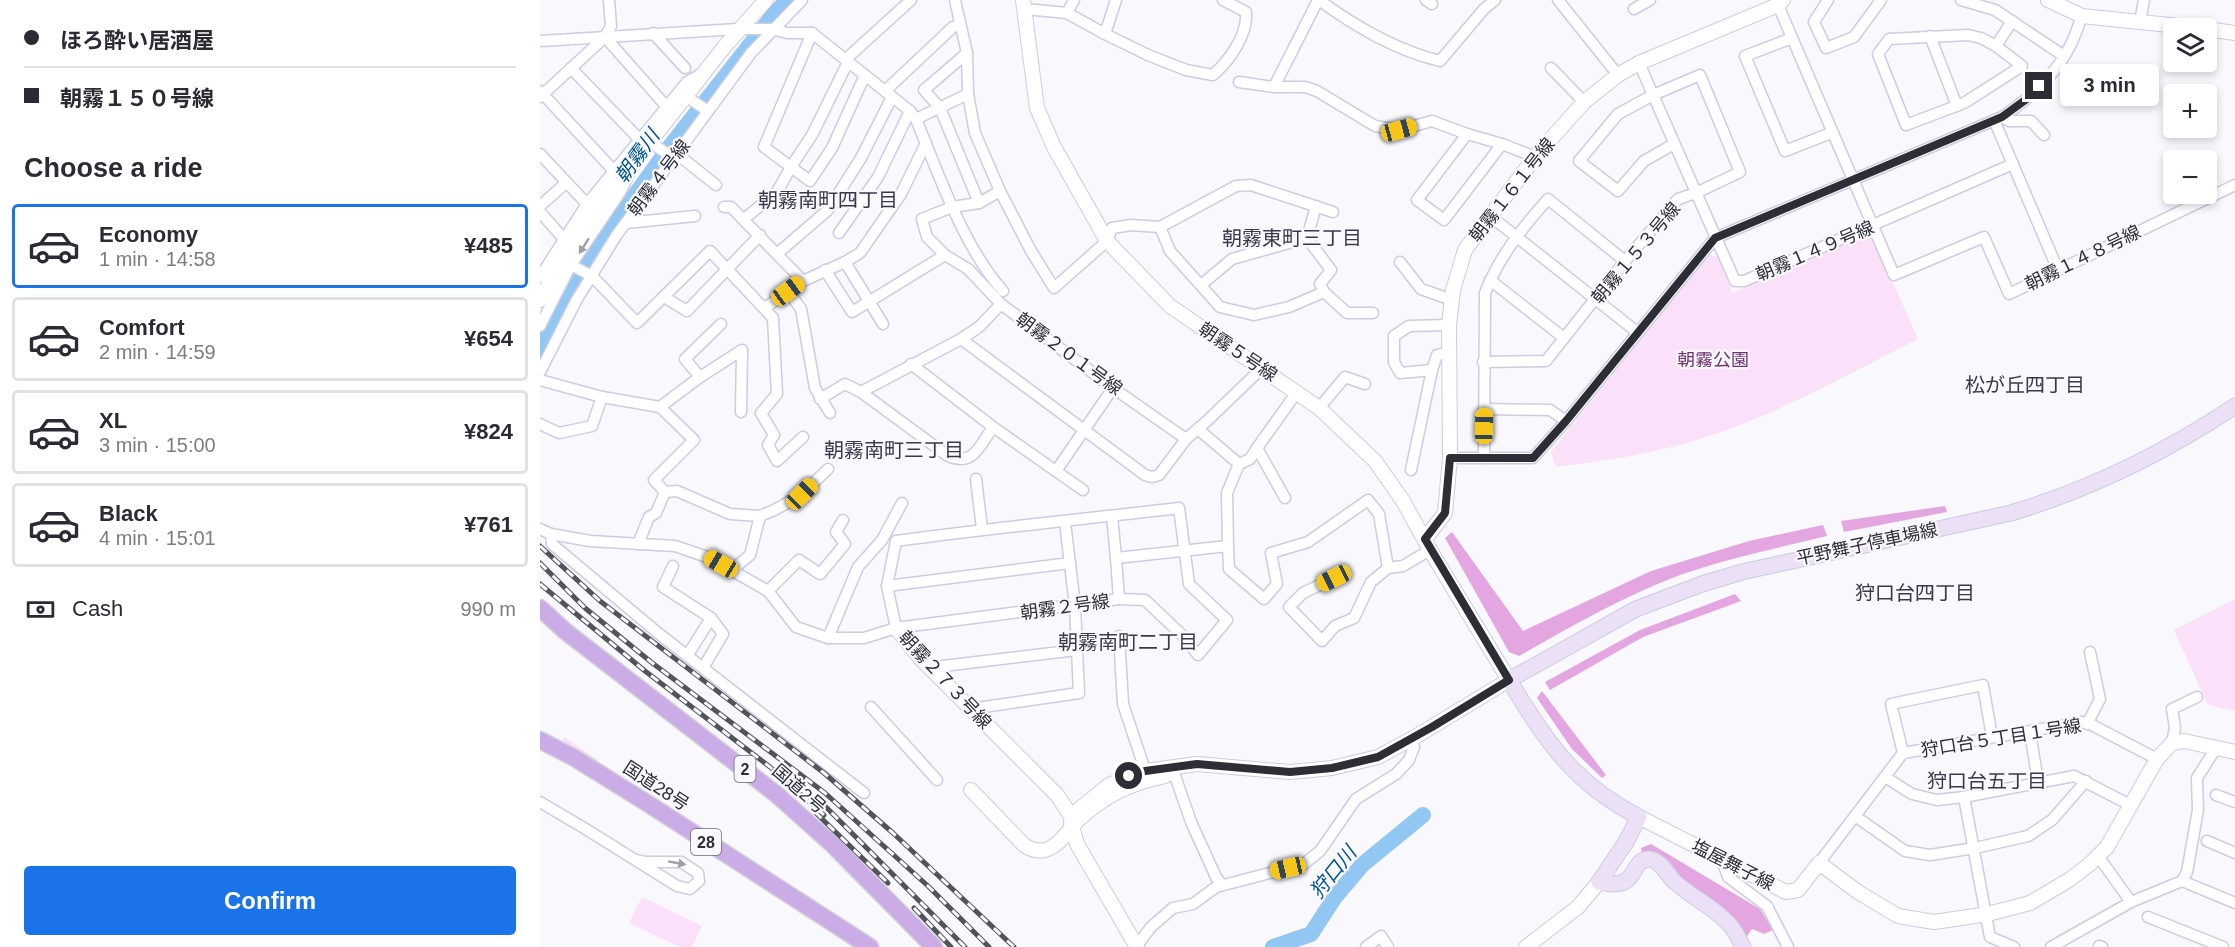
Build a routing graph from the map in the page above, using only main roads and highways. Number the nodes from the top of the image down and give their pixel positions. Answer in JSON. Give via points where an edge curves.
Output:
{"nodes":[{"id":1,"x":2235,"y":406,"type":"edge"},
{"id":2,"x":2235,"y":416,"type":"edge"},
{"id":3,"x":540,"y":608,"type":"edge"},
{"id":4,"x":1511,"y":684,"type":"junction"},
{"id":5,"x":540,"y":740,"type":"edge"},
{"id":6,"x":870,"y":947,"type":"edge"},
{"id":7,"x":934,"y":947,"type":"edge"},
{"id":8,"x":1743,"y":947,"type":"edge"}],
"edges":[{"from":1,"to":4,"type":"main road","name":"平野舞子停車場線","via":[[2140,462],[2043,504],[1701,584],[1636,609]]},
{"from":2,"to":4,"type":"main road","name":"平野舞子停車場線","via":[[2199,439],[2106,486],[2067,501],[2014,518],[1763,573],[1697,592],[1638,614]]},
{"from":3,"to":7,"type":"highway","name":"国道2号","number":"2","via":[[776,794],[832,844]]},
{"from":4,"to":8,"type":"main road","via":[[1573,771],[1607,799],[1639,817],[1599,882],[1621,884],[1631,878],[1641,862],[1656,861],[1677,885],[1728,922]]},
{"from":5,"to":6,"type":"highway","name":"国道28号","number":"28","via":[[647,803]]}]}
